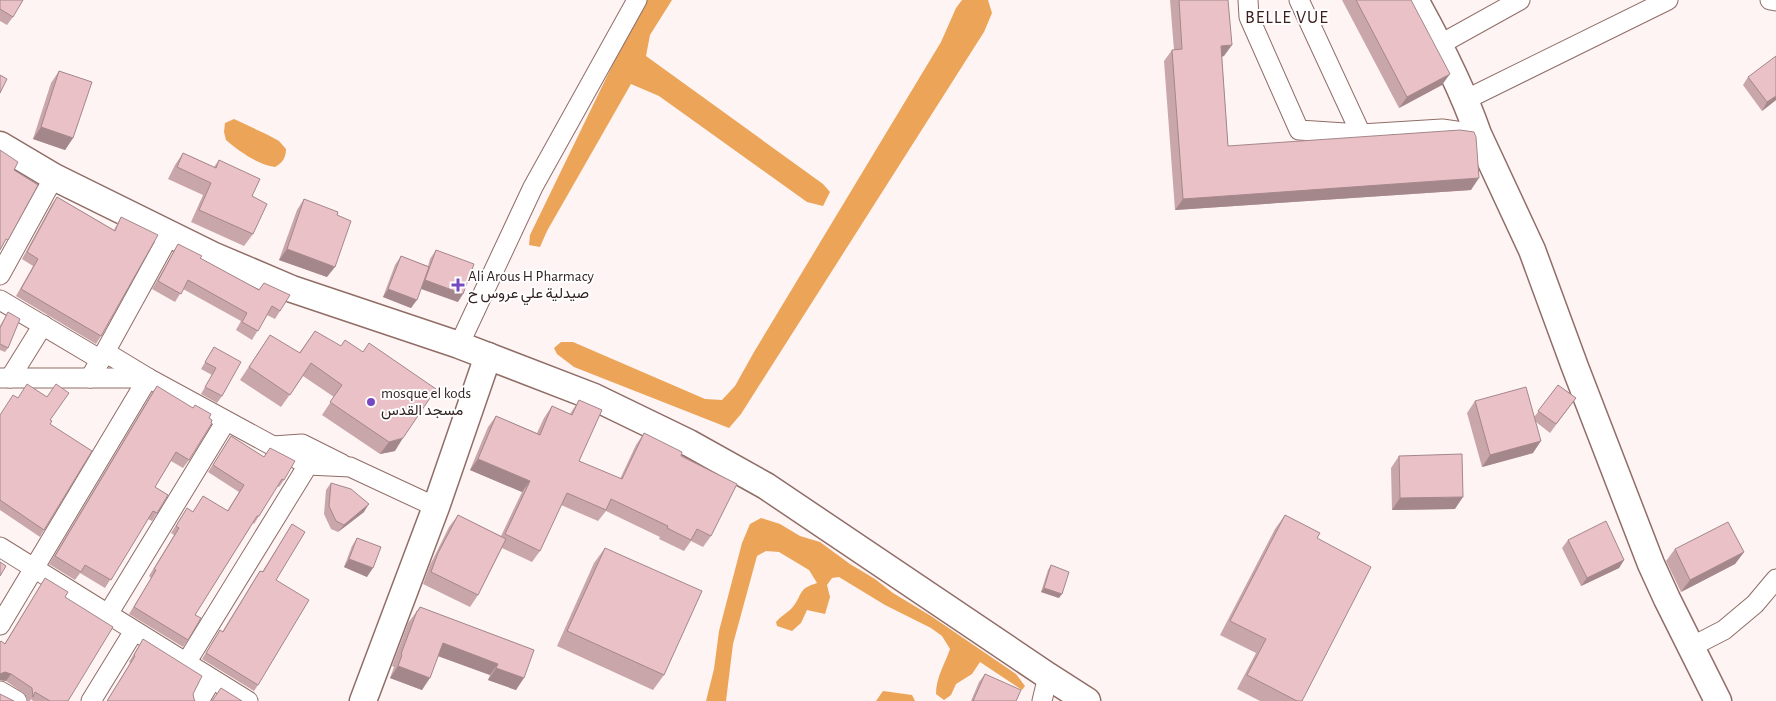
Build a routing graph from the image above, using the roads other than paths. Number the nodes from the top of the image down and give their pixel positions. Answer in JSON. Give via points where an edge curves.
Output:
{"nodes":[{"id":1,"x":636,"y":0,"type":"edge"},
{"id":2,"x":1248,"y":0,"type":"edge"},
{"id":3,"x":1299,"y":0,"type":"edge"},
{"id":4,"x":1415,"y":0,"type":"edge"},
{"id":5,"x":1520,"y":0,"type":"edge"},
{"id":6,"x":1668,"y":0,"type":"edge"},
{"id":7,"x":1770,"y":0,"type":"edge"},
{"id":8,"x":1776,"y":1,"type":"edge"},
{"id":9,"x":1439,"y":45,"type":"junction"},
{"id":10,"x":1465,"y":100,"type":"junction"},
{"id":11,"x":1361,"y":134,"type":"junction"},
{"id":12,"x":1478,"y":134,"type":"junction"},
{"id":13,"x":0,"y":145,"type":"edge"},
{"id":14,"x":54,"y":177,"type":"junction"},
{"id":15,"x":170,"y":234,"type":"junction"},
{"id":16,"x":0,"y":275,"type":"edge"},
{"id":17,"x":0,"y":300,"type":"edge"},
{"id":18,"x":43,"y":326,"type":"junction"},
{"id":19,"x":459,"y":345,"type":"junction"},
{"id":20,"x":103,"y":356,"type":"junction"},
{"id":21,"x":488,"y":356,"type":"junction"},
{"id":22,"x":5,"y":378,"type":"edge"},
{"id":23,"x":90,"y":378,"type":"junction"},
{"id":24,"x":148,"y":378,"type":"junction"},
{"id":25,"x":226,"y":422,"type":"junction"},
{"id":26,"x":273,"y":446,"type":"junction"},
{"id":27,"x":308,"y":465,"type":"junction"},
{"id":28,"x":350,"y":468,"type":"junction"},
{"id":29,"x":436,"y":507,"type":"junction"},
{"id":30,"x":0,"y":547,"type":"edge"},
{"id":31,"x":34,"y":568,"type":"junction"},
{"id":32,"x":1776,"y":579,"type":"edge"},
{"id":33,"x":108,"y":614,"type":"junction"},
{"id":34,"x":0,"y":625,"type":"edge"},
{"id":35,"x":134,"y":630,"type":"junction"},
{"id":36,"x":1690,"y":647,"type":"junction"},
{"id":37,"x":186,"y":663,"type":"junction"},
{"id":38,"x":212,"y":679,"type":"junction"},
{"id":39,"x":1045,"y":689,"type":"edge"},
{"id":40,"x":0,"y":690,"type":"edge"},
{"id":41,"x":17,"y":701,"type":"edge"},
{"id":42,"x":91,"y":701,"type":"edge"},
{"id":43,"x":199,"y":701,"type":"edge"},
{"id":44,"x":248,"y":701,"type":"edge"},
{"id":45,"x":363,"y":701,"type":"edge"},
{"id":46,"x":1087,"y":701,"type":"edge"},
{"id":47,"x":1718,"y":701,"type":"edge"}],
"edges":[{"from":1,"to":19,"type":"street","via":[[533,187]]},
{"from":2,"to":11,"type":"street","via":[[1249,17],[1299,130]]},
{"from":3,"to":11,"type":"street"},
{"from":4,"to":9,"type":"main road"},
{"from":5,"to":9,"type":"street"},
{"from":6,"to":10,"type":"street"},
{"from":7,"to":8,"type":"street"},
{"from":9,"to":10,"type":"main road"},
{"from":10,"to":12,"type":"main road"},
{"from":11,"to":12,"type":"street","via":[[1442,129]]},
{"from":12,"to":36,"type":"main road","via":[[1532,250],[1626,501]]},
{"from":13,"to":14,"type":"main road"},
{"from":14,"to":15,"type":"main road"},
{"from":14,"to":16,"type":"street"},
{"from":15,"to":19,"type":"main road","via":[[292,289]]},
{"from":15,"to":20,"type":"street"},
{"from":17,"to":18,"type":"street"},
{"from":18,"to":20,"type":"street"},
{"from":18,"to":22,"type":"street"},
{"from":19,"to":21,"type":"main road"},
{"from":20,"to":23,"type":"street"},
{"from":20,"to":24,"type":"street"},
{"from":21,"to":29,"type":"main road"},
{"from":21,"to":39,"type":"main road","via":[[594,397],[689,443],[773,491]]},
{"from":22,"to":23,"type":"street"},
{"from":23,"to":24,"type":"street"},
{"from":24,"to":25,"type":"street"},
{"from":24,"to":31,"type":"street"},
{"from":25,"to":26,"type":"street"},
{"from":25,"to":33,"type":"street"},
{"from":26,"to":27,"type":"street"},
{"from":26,"to":28,"type":"street","via":[[302,444]]},
{"from":27,"to":28,"type":"street"},
{"from":27,"to":37,"type":"street"},
{"from":28,"to":29,"type":"street"},
{"from":29,"to":45,"type":"main road"},
{"from":30,"to":31,"type":"street"},
{"from":31,"to":33,"type":"street"},
{"from":31,"to":34,"type":"street"},
{"from":32,"to":36,"type":"street","via":[[1755,604],[1724,630]]},
{"from":33,"to":35,"type":"street"},
{"from":35,"to":37,"type":"street"},
{"from":35,"to":42,"type":"street"},
{"from":36,"to":47,"type":"main road"},
{"from":37,"to":38,"type":"street"},
{"from":38,"to":43,"type":"street"},
{"from":38,"to":44,"type":"street"},
{"from":39,"to":46,"type":"main road"},
{"from":40,"to":41,"type":"street"}]}
